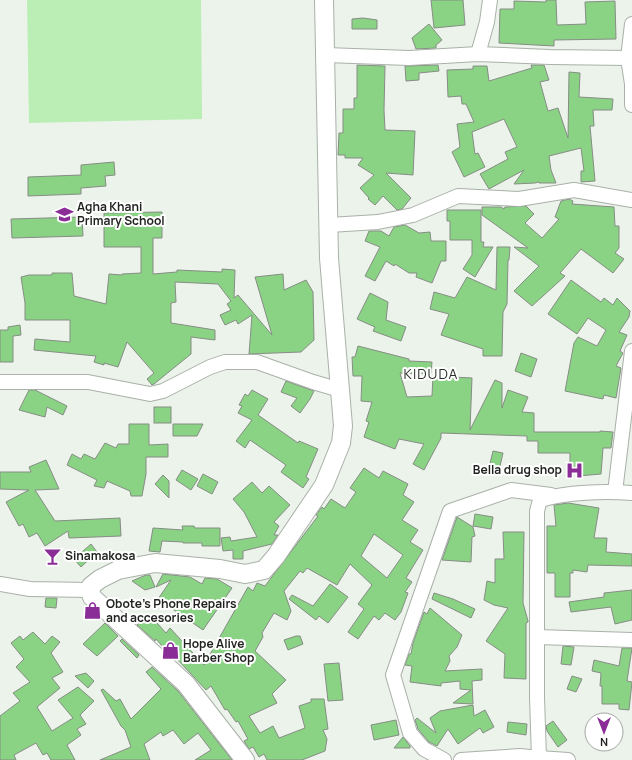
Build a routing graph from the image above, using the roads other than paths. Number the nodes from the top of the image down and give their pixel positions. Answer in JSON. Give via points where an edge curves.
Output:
{"nodes":[{"id":1,"x":324,"y":0,"type":"edge"},
{"id":2,"x":490,"y":0,"type":"edge"},
{"id":3,"x":632,"y":24,"type":"edge"},
{"id":4,"x":478,"y":54,"type":"junction"},
{"id":5,"x":326,"y":55,"type":"junction"},
{"id":6,"x":628,"y":58,"type":"junction"},
{"id":7,"x":632,"y":105,"type":"edge"},
{"id":8,"x":632,"y":200,"type":"edge"},
{"id":9,"x":329,"y":225,"type":"junction"},
{"id":10,"x":632,"y":351,"type":"edge"},
{"id":11,"x":0,"y":382,"type":"edge"},
{"id":12,"x":340,"y":390,"type":"junction"},
{"id":13,"x":616,"y":492,"type":"junction"},
{"id":14,"x":632,"y":493,"type":"edge"},
{"id":15,"x":554,"y":496,"type":"junction"},
{"id":16,"x":0,"y":584,"type":"edge"},
{"id":17,"x":90,"y":590,"type":"junction"},
{"id":18,"x":537,"y":637,"type":"junction"},
{"id":19,"x":632,"y":640,"type":"edge"},
{"id":20,"x":539,"y":758,"type":"junction"},
{"id":21,"x":246,"y":760,"type":"edge"},
{"id":22,"x":444,"y":760,"type":"edge"},
{"id":23,"x":461,"y":760,"type":"edge"},
{"id":24,"x":568,"y":760,"type":"edge"}],
"edges":[{"from":1,"to":5,"type":"street"},
{"from":2,"to":4,"type":"street"},
{"from":3,"to":6,"type":"street"},
{"from":4,"to":5,"type":"street","via":[[409,58]]},
{"from":4,"to":6,"type":"street"},
{"from":5,"to":9,"type":"street"},
{"from":6,"to":7,"type":"street"},
{"from":8,"to":9,"type":"street","via":[[574,190],[519,199],[458,196],[413,215],[378,222]]},
{"from":9,"to":12,"type":"street","via":[[329,258]]},
{"from":10,"to":13,"type":"street"},
{"from":11,"to":12,"type":"street","via":[[88,382],[150,394],[163,391],[225,362],[257,362]]},
{"from":12,"to":17,"type":"street","via":[[344,426],[336,457],[324,484],[264,570],[245,574],[155,563],[118,570],[100,579]]},
{"from":13,"to":14,"type":"street"},
{"from":13,"to":15,"type":"street"},
{"from":15,"to":18,"type":"street","via":[[540,500],[537,511]]},
{"from":15,"to":22,"type":"street","via":[[511,490],[450,510],[393,675],[410,733],[424,748]]},
{"from":16,"to":17,"type":"street","via":[[30,589]]},
{"from":17,"to":21,"type":"street","via":[[92,597],[186,684]]},
{"from":18,"to":19,"type":"street"},
{"from":18,"to":20,"type":"street"},
{"from":20,"to":23,"type":"street","via":[[520,756]]},
{"from":20,"to":24,"type":"street"}]}
